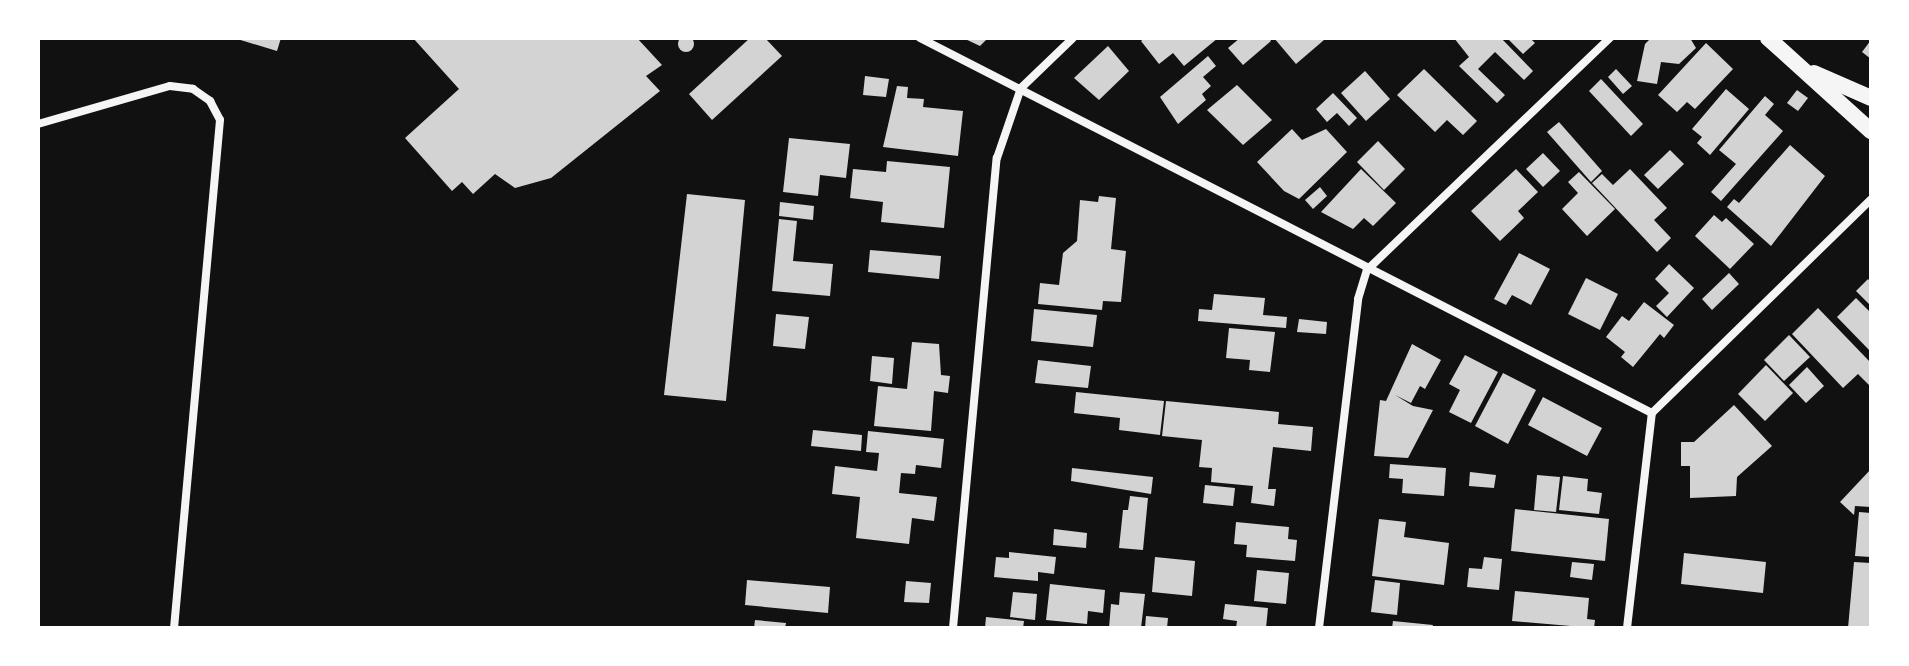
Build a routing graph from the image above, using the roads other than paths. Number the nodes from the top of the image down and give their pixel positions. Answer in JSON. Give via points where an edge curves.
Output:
{"nodes":[{"id":1,"x":920,"y":38,"type":"edge"},
{"id":2,"x":1073,"y":38,"type":"edge"},
{"id":3,"x":1610,"y":38,"type":"edge"},
{"id":4,"x":1768,"y":38,"type":"edge"},
{"id":5,"x":1802,"y":68,"type":"junction"},
{"id":6,"x":1021,"y":88,"type":"junction"},
{"id":7,"x":1871,"y":98,"type":"edge"},
{"id":8,"x":38,"y":124,"type":"edge"},
{"id":9,"x":1871,"y":131,"type":"edge"},
{"id":10,"x":1871,"y":199,"type":"edge"},
{"id":11,"x":1367,"y":270,"type":"junction"},
{"id":12,"x":1652,"y":413,"type":"junction"},
{"id":13,"x":174,"y":628,"type":"edge"},
{"id":14,"x":953,"y":628,"type":"edge"},
{"id":15,"x":1319,"y":628,"type":"edge"},
{"id":16,"x":1627,"y":628,"type":"edge"}],
"edges":[{"from":1,"to":6,"type":"street"},
{"from":2,"to":6,"type":"street"},
{"from":3,"to":11,"type":"street"},
{"from":4,"to":5,"type":"main road"},
{"from":5,"to":7,"type":"main road"},
{"from":5,"to":9,"type":"main road"},
{"from":6,"to":11,"type":"street"},
{"from":6,"to":14,"type":"street","via":[[997,158]]},
{"from":8,"to":13,"type":"street","via":[[170,86],[193,89],[210,101],[220,120]]},
{"from":10,"to":12,"type":"street"},
{"from":11,"to":12,"type":"street"},
{"from":11,"to":15,"type":"street","via":[[1358,299]]},
{"from":12,"to":16,"type":"street"}]}
